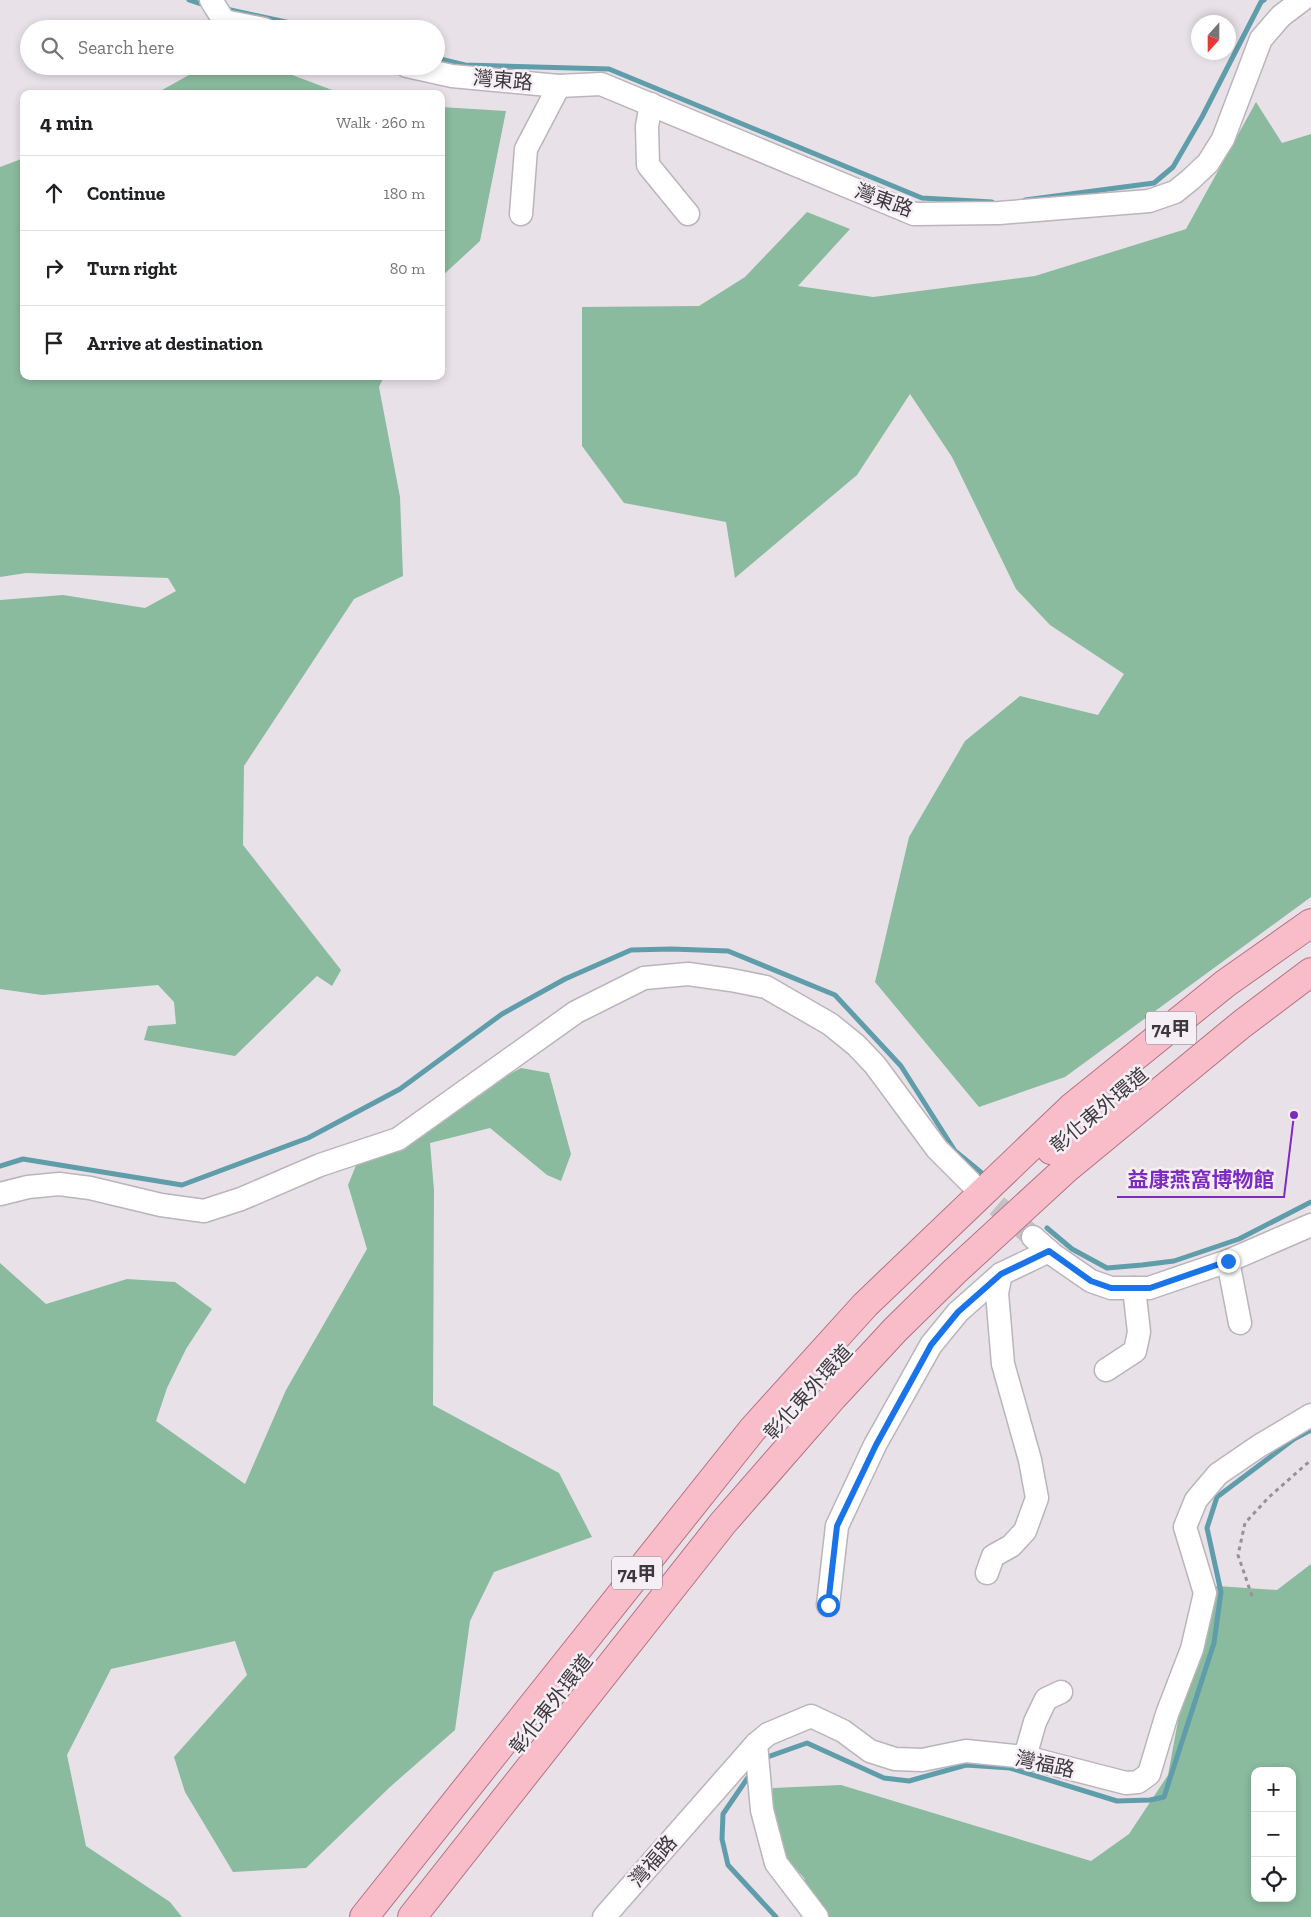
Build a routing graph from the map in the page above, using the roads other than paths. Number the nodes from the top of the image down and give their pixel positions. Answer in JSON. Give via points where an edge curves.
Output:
{"nodes":[{"id":1,"x":212,"y":0,"type":"edge"},
{"id":2,"x":1302,"y":0,"type":"edge"},
{"id":3,"x":223,"y":20,"type":"edge"},
{"id":4,"x":445,"y":74,"type":"edge"},
{"id":5,"x":559,"y":86,"type":"junction"},
{"id":6,"x":650,"y":104,"type":"junction"},
{"id":7,"x":521,"y":214,"type":"dead end"},
{"id":8,"x":688,"y":214,"type":"dead end"},
{"id":9,"x":1311,"y":923,"type":"edge"},
{"id":10,"x":1311,"y":942,"type":"edge"},
{"id":11,"x":1311,"y":972,"type":"edge"},
{"id":12,"x":1311,"y":990,"type":"edge"},
{"id":13,"x":972,"y":1184,"type":"tunnel mouth"},
{"id":14,"x":0,"y":1194,"type":"edge"},
{"id":15,"x":1311,"y":1226,"type":"edge"},
{"id":16,"x":1228,"y":1261,"type":"junction"},
{"id":17,"x":1001,"y":1274,"type":"junction"},
{"id":18,"x":1134,"y":1288,"type":"junction"},
{"id":19,"x":1240,"y":1323,"type":"dead end"},
{"id":20,"x":1106,"y":1370,"type":"dead end"},
{"id":21,"x":1311,"y":1415,"type":"edge"},
{"id":22,"x":986,"y":1573,"type":"dead end"},
{"id":23,"x":828,"y":1605,"type":"dead end"},
{"id":24,"x":1061,"y":1692,"type":"dead end"},
{"id":25,"x":756,"y":1744,"type":"junction"},
{"id":26,"x":1025,"y":1757,"type":"junction"},
{"id":27,"x":364,"y":1917,"type":"edge"},
{"id":28,"x":383,"y":1917,"type":"edge"},
{"id":29,"x":412,"y":1917,"type":"edge"},
{"id":30,"x":429,"y":1917,"type":"edge"},
{"id":31,"x":604,"y":1917,"type":"edge"},
{"id":32,"x":817,"y":1917,"type":"edge"}],
"edges":[{"from":1,"to":3,"type":"street"},
{"from":2,"to":6,"type":"street","name":"灣東路","via":[[1281,16],[1262,39],[1223,139],[1208,163],[1175,192],[1149,201],[999,213],[914,214]]},
{"from":4,"to":5,"type":"street","name":"灣東路"},
{"from":5,"to":6,"type":"street","name":"灣東路","via":[[601,84]]},
{"from":5,"to":7,"type":"street","via":[[526,149]]},
{"from":6,"to":8,"type":"street","via":[[648,165]]},
{"from":9,"to":27,"type":"main road","number":"74甲","via":[[1226,984],[1071,1108],[865,1304],[752,1430]]},
{"from":10,"to":28,"type":"main road","name":"彰化東外環道","number":"74甲","via":[[1176,1045],[1049,1152],[937,1254],[877,1317],[777,1425],[708,1507]]},
{"from":11,"to":29,"type":"main road","name":"彰化東外環道","number":"74甲","via":[[1242,1024],[1066,1169],[895,1330],[723,1523]]},
{"from":12,"to":30,"type":"main road","number":"74甲","via":[[1238,1041],[1149,1112],[962,1281],[904,1340],[739,1524]]},
{"from":13,"to":14,"type":"street","via":[[937,1149],[875,1065],[830,1024],[766,987],[688,974],[644,978],[576,1012],[398,1139],[320,1165],[204,1211],[58,1184]]},
{"from":15,"to":16,"type":"street"},
{"from":16,"to":18,"type":"street","via":[[1150,1288]]},
{"from":16,"to":19,"type":"street"},
{"from":17,"to":18,"type":"street","via":[[1041,1244],[1091,1281],[1111,1288]]},
{"from":17,"to":22,"type":"street","via":[[996,1292],[1003,1364],[1030,1460],[1037,1498],[1025,1531],[1011,1546],[993,1556]]},
{"from":17,"to":23,"type":"street","via":[[958,1312],[931,1345],[876,1445],[837,1526]]},
{"from":18,"to":20,"type":"street","via":[[1139,1332],[1135,1351]]},
{"from":21,"to":26,"type":"street","name":"灣福路","via":[[1218,1474],[1196,1500],[1185,1527],[1205,1593],[1192,1649],[1149,1774],[1138,1782],[1126,1783]]},
{"from":24,"to":26,"type":"street","via":[[1046,1698]]},
{"from":25,"to":26,"type":"street","name":"灣福路","via":[[768,1734],[811,1716],[843,1731],[870,1751],[895,1759],[922,1760],[966,1751]]},
{"from":25,"to":31,"type":"street","name":"灣福路"},
{"from":25,"to":32,"type":"street","via":[[762,1810],[776,1863]]}]}
